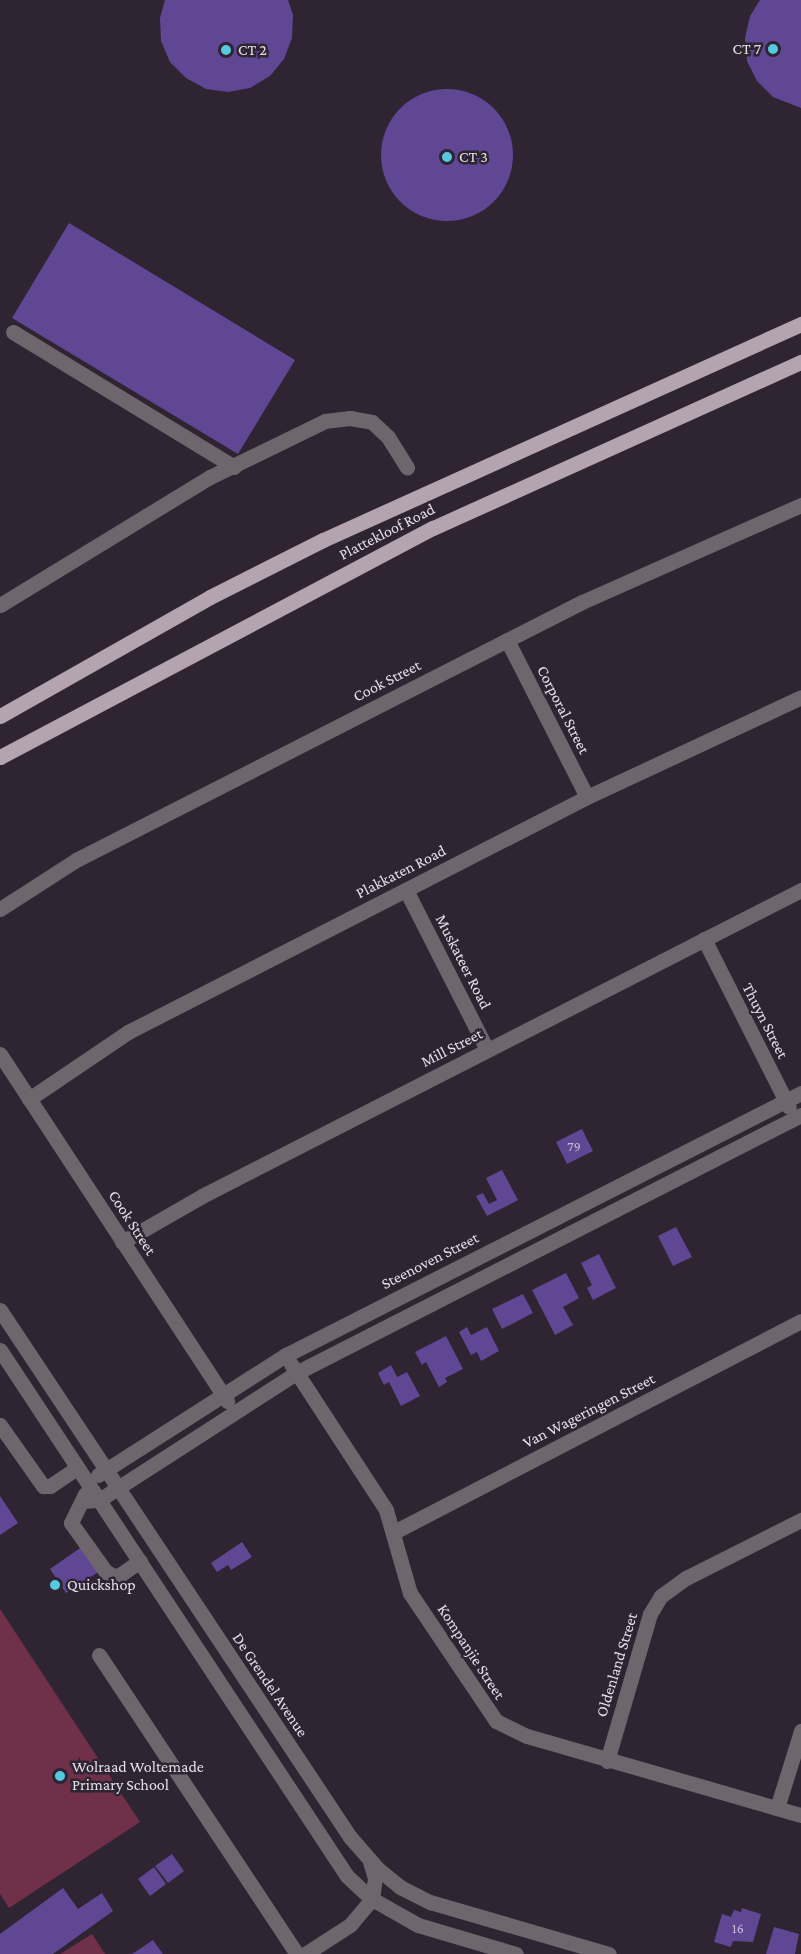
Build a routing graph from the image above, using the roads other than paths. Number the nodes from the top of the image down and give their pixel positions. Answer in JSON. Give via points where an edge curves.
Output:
{"nodes":[{"id":1,"x":801,"y":324,"type":"edge"},
{"id":2,"x":13,"y":332,"type":"dead end"},
{"id":3,"x":801,"y":362,"type":"edge"},
{"id":4,"x":234,"y":467,"type":"junction"},
{"id":5,"x":407,"y":468,"type":"dead end"},
{"id":6,"x":801,"y":505,"type":"edge"},
{"id":7,"x":0,"y":605,"type":"edge"},
{"id":8,"x":507,"y":640,"type":"junction"},
{"id":9,"x":801,"y":696,"type":"edge"},
{"id":10,"x":0,"y":716,"type":"edge"},
{"id":11,"x":0,"y":758,"type":"edge"},
{"id":12,"x":587,"y":796,"type":"junction"},
{"id":13,"x":406,"y":890,"type":"junction"},
{"id":14,"x":801,"y":890,"type":"edge"},
{"id":15,"x":0,"y":909,"type":"edge"},
{"id":16,"x":704,"y":939,"type":"junction"},
{"id":17,"x":487,"y":1050,"type":"junction"},
{"id":18,"x":0,"y":1054,"type":"edge"},
{"id":19,"x":801,"y":1093,"type":"edge"},
{"id":20,"x":29,"y":1099,"type":"junction"},
{"id":21,"x":785,"y":1101,"type":"junction"},
{"id":22,"x":798,"y":1116,"type":"edge"},
{"id":23,"x":122,"y":1242,"type":"junction"},
{"id":24,"x":0,"y":1310,"type":"edge"},
{"id":25,"x":801,"y":1321,"type":"edge"},
{"id":26,"x":26,"y":1350,"type":"junction"},
{"id":27,"x":286,"y":1355,"type":"junction"},
{"id":28,"x":2,"y":1356,"type":"edge"},
{"id":29,"x":297,"y":1373,"type":"junction"},
{"id":30,"x":222,"y":1394,"type":"junction"},
{"id":31,"x":234,"y":1412,"type":"junction"},
{"id":32,"x":0,"y":1425,"type":"edge"},
{"id":33,"x":77,"y":1468,"type":"junction"},
{"id":34,"x":106,"y":1470,"type":"junction"},
{"id":35,"x":88,"y":1482,"type":"junction"},
{"id":36,"x":118,"y":1488,"type":"junction"},
{"id":37,"x":99,"y":1500,"type":"junction"},
{"id":38,"x":83,"y":1501,"type":"junction"},
{"id":39,"x":801,"y":1520,"type":"edge"},
{"id":40,"x":394,"y":1532,"type":"junction"},
{"id":41,"x":140,"y":1561,"type":"junction"},
{"id":42,"x":99,"y":1655,"type":"dead end"},
{"id":43,"x":801,"y":1731,"type":"edge"},
{"id":44,"x":607,"y":1761,"type":"junction"},
{"id":45,"x":777,"y":1808,"type":"junction"},
{"id":46,"x":801,"y":1815,"type":"edge"},
{"id":47,"x":369,"y":1859,"type":"junction"},
{"id":48,"x":420,"y":1898,"type":"junction"},
{"id":49,"x":372,"y":1899,"type":"junction"},
{"id":50,"x":297,"y":1954,"type":"edge"},
{"id":51,"x":305,"y":1954,"type":"edge"},
{"id":52,"x":516,"y":1954,"type":"edge"},
{"id":53,"x":609,"y":1954,"type":"edge"}],
"edges":[{"from":1,"to":10,"type":"main road","name":"Plattekloof Road","via":[[322,540],[210,597]]},
{"from":2,"to":4,"type":"street"},
{"from":3,"to":11,"type":"main road","name":"Plattekloof Road","via":[[433,528]]},
{"from":4,"to":5,"type":"street","via":[[326,421],[350,418],[372,422],[388,437]]},
{"from":4,"to":7,"type":"street","via":[[128,525]]},
{"from":6,"to":8,"type":"street","name":"Cook Street","via":[[582,602]]},
{"from":8,"to":12,"type":"street","name":"Corporal Street"},
{"from":8,"to":15,"type":"street","name":"Cook Street","via":[[76,860]]},
{"from":9,"to":12,"type":"street","name":"Plakkaten Road"},
{"from":12,"to":13,"type":"street","name":"Plakkaten Road"},
{"from":13,"to":17,"type":"street","name":"Muskateer Road"},
{"from":13,"to":20,"type":"street","name":"Plakkaten Road","via":[[128,1032]]},
{"from":14,"to":16,"type":"street","name":"Mill Street"},
{"from":16,"to":17,"type":"street","name":"Mill Street"},
{"from":16,"to":21,"type":"street","name":"Thuyn Street"},
{"from":17,"to":23,"type":"street","name":"Mill Street","via":[[202,1196]]},
{"from":18,"to":20,"type":"street","name":"Cook Street"},
{"from":19,"to":21,"type":"street","name":"Steenoven Street"},
{"from":20,"to":23,"type":"street","name":"Cook Street"},
{"from":21,"to":22,"type":"street","name":"Thuyn Street"},
{"from":21,"to":27,"type":"street","name":"Steenoven Street"},
{"from":22,"to":29,"type":"street"},
{"from":23,"to":30,"type":"street","name":"Cook Street"},
{"from":24,"to":26,"type":"street","name":"De Grendel Avenue"},
{"from":25,"to":40,"type":"street","name":"Van Wageringen Street"},
{"from":26,"to":28,"type":"street"},
{"from":26,"to":34,"type":"street","name":"De Grendel Avenue"},
{"from":27,"to":29,"type":"street","name":"Kompanjie Street"},
{"from":27,"to":30,"type":"street","name":"Steenoven Street"},
{"from":28,"to":33,"type":"street"},
{"from":29,"to":31,"type":"street"},
{"from":29,"to":40,"type":"street","name":"Kompanjie Street","via":[[386,1510]]},
{"from":30,"to":31,"type":"street","name":"Cook Street"},
{"from":30,"to":34,"type":"street","name":"Steenoven Street"},
{"from":31,"to":36,"type":"street"},
{"from":32,"to":33,"type":"street","via":[[44,1485],[50,1486]]},
{"from":33,"to":35,"type":"street"},
{"from":34,"to":35,"type":"street","name":"Steenoven Street"},
{"from":34,"to":36,"type":"street","name":"De Grendel Avenue"},
{"from":35,"to":37,"type":"street"},
{"from":35,"to":38,"type":"street"},
{"from":36,"to":37,"type":"street"},
{"from":36,"to":47,"type":"street","name":"De Grendel Avenue"},
{"from":37,"to":38,"type":"street"},
{"from":37,"to":41,"type":"street"},
{"from":38,"to":41,"type":"street","via":[[71,1523],[108,1574],[117,1576]]},
{"from":39,"to":44,"type":"street","name":"Oldenland Street","via":[[686,1578],[661,1596],[648,1621]]},
{"from":40,"to":44,"type":"street","name":"Kompanjie Street","via":[[406,1585],[490,1714],[512,1731]]},
{"from":41,"to":49,"type":"street","via":[[333,1857]]},
{"from":42,"to":50,"type":"street"},
{"from":43,"to":45,"type":"street"},
{"from":44,"to":45,"type":"street","name":"Kompanjie Street"},
{"from":45,"to":46,"type":"street","name":"Kompanjie Street"},
{"from":47,"to":48,"type":"street","name":"De Grendel Avenue","via":[[393,1882]]},
{"from":47,"to":49,"type":"street","via":[[375,1878]]},
{"from":48,"to":49,"type":"street","via":[[393,1892]]},
{"from":48,"to":53,"type":"street","name":"De Grendel Avenue"},
{"from":49,"to":51,"type":"street","via":[[350,1925]]},
{"from":49,"to":52,"type":"street","via":[[418,1925]]}]}
